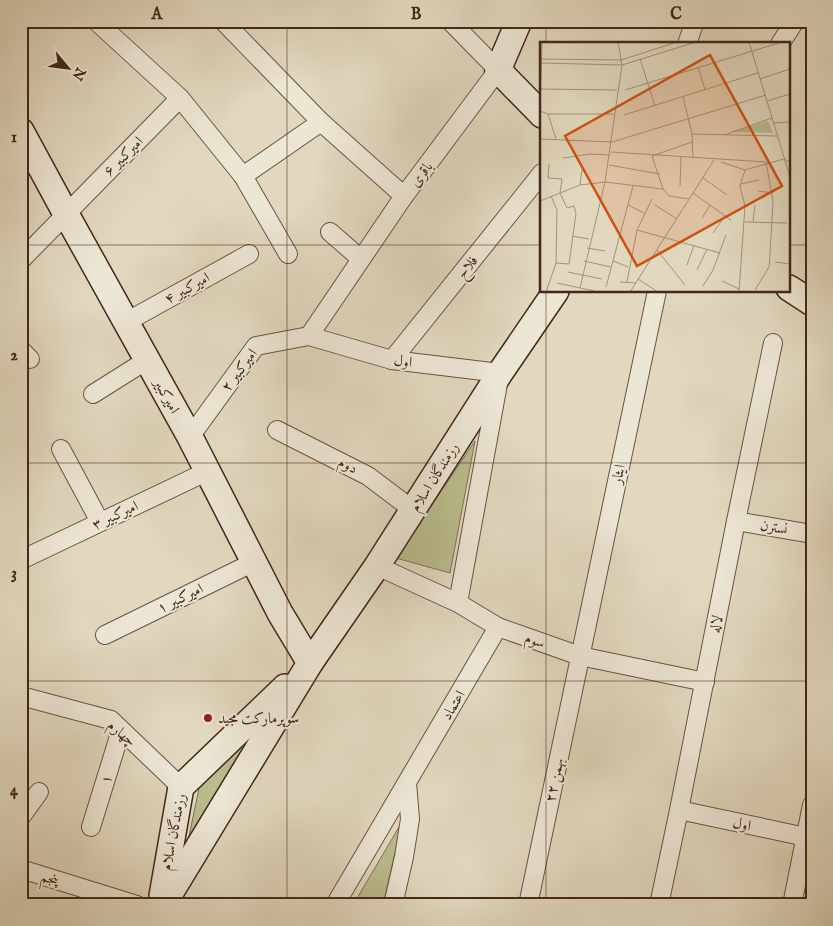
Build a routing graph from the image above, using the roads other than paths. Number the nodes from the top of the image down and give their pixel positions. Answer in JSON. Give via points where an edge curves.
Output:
{"nodes":[{"id":1,"x":96,"y":21,"type":"edge"},
{"id":2,"x":223,"y":21,"type":"edge"},
{"id":3,"x":450,"y":21,"type":"edge"},
{"id":4,"x":519,"y":21,"type":"edge"},
{"id":5,"x":696,"y":21,"type":"edge"},
{"id":6,"x":795,"y":21,"type":"edge"},
{"id":7,"x":688,"y":42,"type":"edge"},
{"id":8,"x":781,"y":42,"type":"edge"},
{"id":9,"x":498,"y":70,"type":"junction"},
{"id":10,"x":180,"y":98,"type":"junction"},
{"id":11,"x":540,"y":113,"type":"edge"},
{"id":12,"x":321,"y":122,"type":"junction"},
{"id":13,"x":23,"y":139,"type":"edge"},
{"id":14,"x":540,"y":175,"type":"edge"},
{"id":15,"x":243,"y":176,"type":"junction"},
{"id":16,"x":404,"y":196,"type":"junction"},
{"id":17,"x":66,"y":214,"type":"junction"},
{"id":18,"x":330,"y":232,"type":"dead end"},
{"id":19,"x":249,"y":254,"type":"dead end"},
{"id":20,"x":288,"y":254,"type":"dead end"},
{"id":21,"x":361,"y":259,"type":"junction"},
{"id":22,"x":21,"y":260,"type":"edge"},
{"id":23,"x":555,"y":292,"type":"edge"},
{"id":24,"x":657,"y":292,"type":"edge"},
{"id":25,"x":126,"y":322,"type":"junction"},
{"id":26,"x":308,"y":336,"type":"junction"},
{"id":27,"x":774,"y":343,"type":"dead end"},
{"id":28,"x":147,"y":360,"type":"junction"},
{"id":29,"x":392,"y":360,"type":"junction"},
{"id":30,"x":500,"y":373,"type":"junction"},
{"id":31,"x":93,"y":394,"type":"dead end"},
{"id":32,"x":277,"y":430,"type":"dead end"},
{"id":33,"x":190,"y":437,"type":"junction"},
{"id":34,"x":61,"y":449,"type":"dead end"},
{"id":35,"x":208,"y":471,"type":"junction"},
{"id":36,"x":413,"y":510,"type":"junction"},
{"id":37,"x":736,"y":521,"type":"junction"},
{"id":38,"x":100,"y":522,"type":"junction"},
{"id":39,"x":812,"y":534,"type":"edge"},
{"id":40,"x":21,"y":560,"type":"edge"},
{"id":41,"x":254,"y":562,"type":"junction"},
{"id":42,"x":377,"y":566,"type":"junction"},
{"id":43,"x":458,"y":603,"type":"junction"},
{"id":44,"x":498,"y":627,"type":"junction"},
{"id":45,"x":105,"y":635,"type":"dead end"},
{"id":46,"x":580,"y":656,"type":"junction"},
{"id":47,"x":310,"y":663,"type":"junction"},
{"id":48,"x":705,"y":682,"type":"junction"},
{"id":49,"x":21,"y":696,"type":"edge"},
{"id":50,"x":121,"y":730,"type":"junction"},
{"id":51,"x":407,"y":783,"type":"junction"},
{"id":52,"x":181,"y":787,"type":"junction"},
{"id":53,"x":39,"y":792,"type":"dead end"},
{"id":54,"x":812,"y":805,"type":"edge"},
{"id":55,"x":679,"y":810,"type":"junction"},
{"id":56,"x":21,"y":817,"type":"edge"},
{"id":57,"x":90,"y":827,"type":"dead end"},
{"id":58,"x":806,"y":837,"type":"junction"},
{"id":59,"x":21,"y":869,"type":"edge"},
{"id":60,"x":137,"y":905,"type":"edge"},
{"id":61,"x":162,"y":905,"type":"edge"},
{"id":62,"x":335,"y":905,"type":"edge"},
{"id":63,"x":393,"y":905,"type":"edge"},
{"id":64,"x":528,"y":905,"type":"edge"},
{"id":65,"x":659,"y":905,"type":"edge"},
{"id":66,"x":792,"y":905,"type":"edge"}],
"edges":[{"from":1,"to":10,"type":"street"},
{"from":2,"to":12,"type":"street"},
{"from":3,"to":9,"type":"street"},
{"from":4,"to":9,"type":"street"},
{"from":5,"to":7,"type":"street"},
{"from":6,"to":8,"type":"street"},
{"from":9,"to":11,"type":"street"},
{"from":9,"to":16,"type":"street","name":"باقری"},
{"from":10,"to":15,"type":"street"},
{"from":10,"to":17,"type":"street","name":"امیرکبیر ۶"},
{"from":12,"to":15,"type":"street"},
{"from":12,"to":16,"type":"street"},
{"from":13,"to":17,"type":"street","name":"امیرکبیر"},
{"from":14,"to":29,"type":"street","name":"فلاح"},
{"from":15,"to":20,"type":"street"},
{"from":16,"to":21,"type":"street","name":"باقری"},
{"from":17,"to":22,"type":"street","name":"امیرکبیر ۶"},
{"from":17,"to":25,"type":"street","name":"امیرکبیر"},
{"from":18,"to":21,"type":"street"},
{"from":19,"to":25,"type":"street","name":"امیرکبیر ۴"},
{"from":21,"to":26,"type":"street","name":"باقری"},
{"from":23,"to":30,"type":"street","name":"رزمندگان اسلام"},
{"from":24,"to":46,"type":"street","name":"ایثار"},
{"from":25,"to":28,"type":"street","name":"امیرکبیر"},
{"from":26,"to":29,"type":"street","name":"اول"},
{"from":26,"to":33,"type":"street","name":"امیرکبیر ۲","via":[[256,346]]},
{"from":27,"to":37,"type":"street","name":"لاله"},
{"from":28,"to":31,"type":"street"},
{"from":28,"to":33,"type":"street","name":"امیرکبیر"},
{"from":29,"to":30,"type":"street","name":"اول"},
{"from":30,"to":36,"type":"street","name":"رزمندگان اسلام"},
{"from":30,"to":43,"type":"street"},
{"from":32,"to":36,"type":"street","name":"دوم","via":[[368,476]]},
{"from":33,"to":35,"type":"street","name":"امیرکبیر"},
{"from":34,"to":38,"type":"street"},
{"from":35,"to":38,"type":"street","name":"امیرکبیر ۳"},
{"from":35,"to":41,"type":"street","name":"امیرکبیر"},
{"from":36,"to":42,"type":"street","name":"رزمندگان اسلام"},
{"from":37,"to":39,"type":"street","name":"نسترن"},
{"from":37,"to":48,"type":"street","name":"لاله"},
{"from":38,"to":40,"type":"street","name":"امیرکبیر ۳"},
{"from":41,"to":45,"type":"street","name":"امیرکبیر ۱"},
{"from":41,"to":47,"type":"street","name":"امیرکبیر"},
{"from":42,"to":43,"type":"street","name":"سوم"},
{"from":42,"to":47,"type":"street","name":"رزمندگان اسلام"},
{"from":43,"to":44,"type":"street","name":"سوم"},
{"from":44,"to":46,"type":"street","name":"سوم"},
{"from":44,"to":51,"type":"street","name":"اعتماد"},
{"from":46,"to":48,"type":"street","name":"سوم"},
{"from":46,"to":64,"type":"street","name":"۲۲ بهمن"},
{"from":47,"to":52,"type":"street","name":"رزمندگان اسلام"},
{"from":47,"to":61,"type":"street","name":"رزمندگان اسلام"},
{"from":48,"to":55,"type":"street","name":"لاله"},
{"from":49,"to":50,"type":"street","name":"چهارم","via":[[111,720]]},
{"from":50,"to":52,"type":"street","name":"چهارم"},
{"from":50,"to":57,"type":"street","name":"۱"},
{"from":51,"to":62,"type":"street","name":"اعتماد"},
{"from":51,"to":63,"type":"street","via":[[410,819]]},
{"from":52,"to":61,"type":"street","name":"رزمندگان اسلام"},
{"from":53,"to":56,"type":"street"},
{"from":54,"to":58,"type":"street"},
{"from":55,"to":58,"type":"street","name":"اول"},
{"from":55,"to":65,"type":"street","name":"لاله"},
{"from":58,"to":66,"type":"street"},
{"from":59,"to":60,"type":"street","name":"پنجم"}]}
